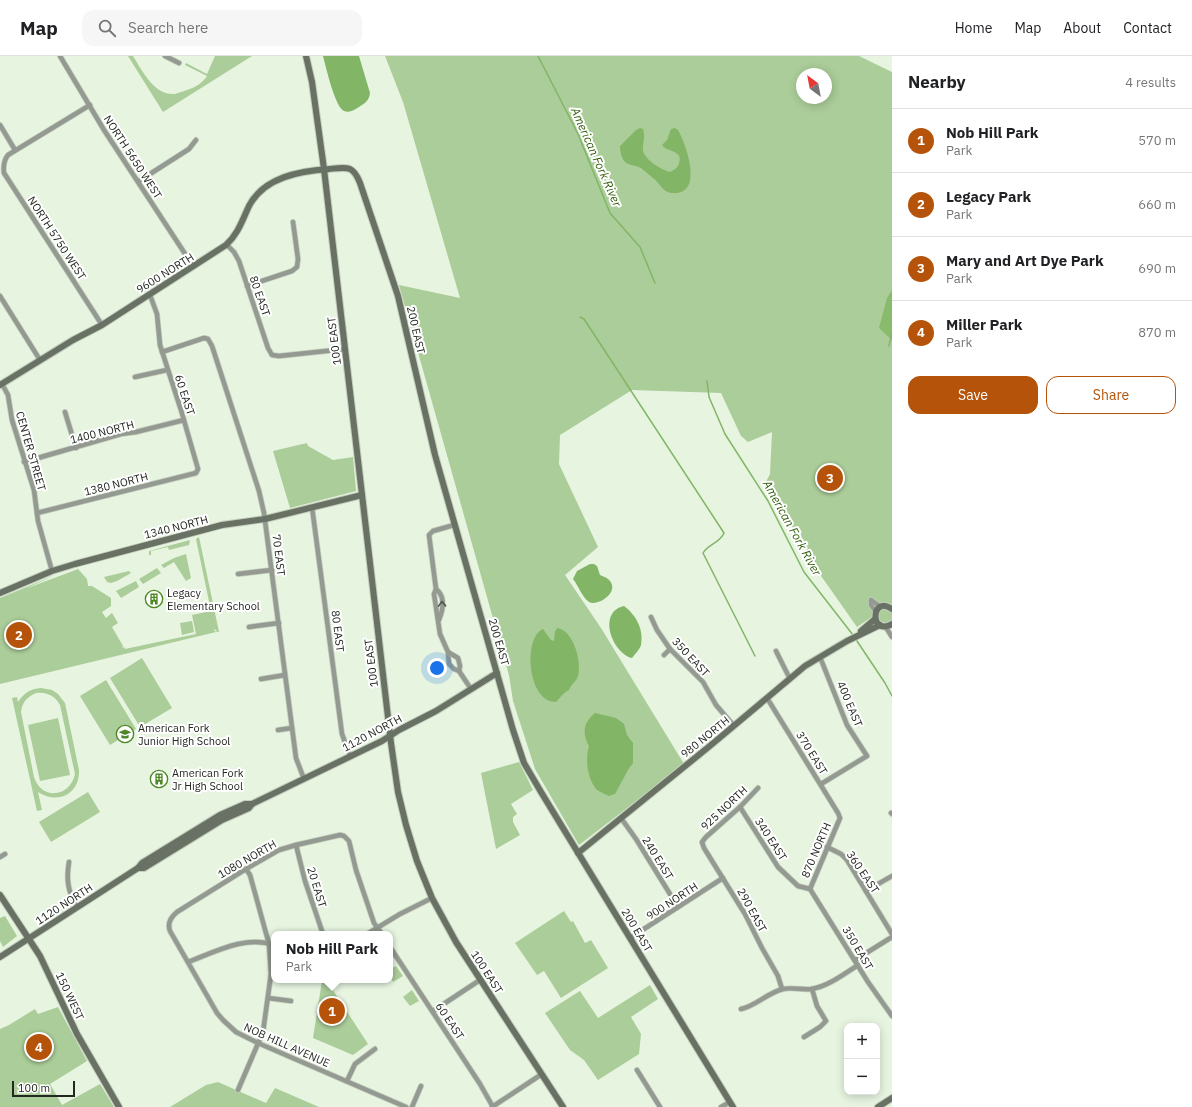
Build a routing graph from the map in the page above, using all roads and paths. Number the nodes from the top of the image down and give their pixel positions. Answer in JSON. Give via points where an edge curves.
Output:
{"nodes":[{"id":1,"x":60,"y":56,"type":"edge"},
{"id":2,"x":165,"y":56,"type":"edge"},
{"id":3,"x":306,"y":56,"type":"edge"},
{"id":4,"x":179,"y":63,"type":"dead end"},
{"id":5,"x":90,"y":105,"type":"junction"},
{"id":6,"x":0,"y":125,"type":"edge"},
{"id":7,"x":196,"y":140,"type":"dead end"},
{"id":8,"x":16,"y":150,"type":"junction"},
{"id":9,"x":324,"y":172,"type":"junction"},
{"id":10,"x":139,"y":181,"type":"junction"},
{"id":11,"x":293,"y":222,"type":"dead end"},
{"id":12,"x":227,"y":245,"type":"junction"},
{"id":13,"x":194,"y":266,"type":"junction"},
{"id":14,"x":247,"y":286,"type":"junction"},
{"id":15,"x":150,"y":294,"type":"junction"},
{"id":16,"x":0,"y":296,"type":"edge"},
{"id":17,"x":102,"y":325,"type":"junction"},
{"id":18,"x":344,"y":349,"type":"junction"},
{"id":19,"x":162,"y":352,"type":"junction"},
{"id":20,"x":40,"y":360,"type":"junction"},
{"id":21,"x":167,"y":370,"type":"junction"},
{"id":22,"x":135,"y":376,"type":"dead end"},
{"id":23,"x":1,"y":385,"type":"edge"},
{"id":24,"x":65,"y":412,"type":"dead end"},
{"id":25,"x":184,"y":420,"type":"junction"},
{"id":26,"x":76,"y":448,"type":"junction"},
{"id":27,"x":24,"y":462,"type":"junction"},
{"id":28,"x":198,"y":469,"type":"joint"},
{"id":29,"x":362,"y":495,"type":"junction"},
{"id":30,"x":312,"y":507,"type":"junction"},
{"id":31,"x":37,"y":513,"type":"junction"},
{"id":32,"x":265,"y":519,"type":"junction"},
{"id":33,"x":454,"y":525,"type":"junction"},
{"id":34,"x":272,"y":570,"type":"junction"},
{"id":35,"x":52,"y":571,"type":"junction"},
{"id":36,"x":238,"y":574,"type":"dead end"},
{"id":37,"x":436,"y":589,"type":"junction"},
{"id":38,"x":0,"y":594,"type":"edge"},
{"id":39,"x":881,"y":607,"type":"junction"},
{"id":40,"x":892,"y":608,"type":"edge"},
{"id":41,"x":876,"y":612,"type":"junction"},
{"id":42,"x":651,"y":617,"type":"dead end"},
{"id":43,"x":875,"y":619,"type":"junction"},
{"id":44,"x":439,"y":620,"type":"junction"},
{"id":45,"x":279,"y":623,"type":"junction"},
{"id":46,"x":892,"y":624,"type":"edge"},
{"id":47,"x":883,"y":626,"type":"junction"},
{"id":48,"x":249,"y":627,"type":"dead end"},
{"id":49,"x":860,"y":633,"type":"junction"},
{"id":50,"x":892,"y":637,"type":"edge"},
{"id":51,"x":670,"y":649,"type":"junction"},
{"id":52,"x":776,"y":651,"type":"dead end"},
{"id":53,"x":448,"y":652,"type":"junction"},
{"id":54,"x":664,"y":655,"type":"dead end"},
{"id":55,"x":820,"y":657,"type":"junction"},
{"id":56,"x":459,"y":671,"type":"junction"},
{"id":57,"x":497,"y":673,"type":"junction"},
{"id":58,"x":285,"y":675,"type":"junction"},
{"id":59,"x":260,"y":679,"type":"dead end"},
{"id":60,"x":790,"y":679,"type":"junction"},
{"id":61,"x":471,"y":688,"type":"junction"},
{"id":62,"x":767,"y":698,"type":"junction"},
{"id":63,"x":734,"y":726,"type":"junction"},
{"id":64,"x":292,"y":728,"type":"junction"},
{"id":65,"x":278,"y":730,"type":"dead end"},
{"id":66,"x":390,"y":736,"type":"junction"},
{"id":67,"x":350,"y":756,"type":"junction"},
{"id":68,"x":304,"y":779,"type":"junction"},
{"id":69,"x":821,"y":784,"type":"junction"},
{"id":70,"x":758,"y":788,"type":"dead end"},
{"id":71,"x":740,"y":807,"type":"junction"},
{"id":72,"x":621,"y":818,"type":"junction"},
{"id":73,"x":840,"y":818,"type":"joint"},
{"id":74,"x":702,"y":842,"type":"joint"},
{"id":75,"x":296,"y":845,"type":"junction"},
{"id":76,"x":827,"y":847,"type":"junction"},
{"id":77,"x":578,"y":853,"type":"junction"},
{"id":78,"x":69,"y":862,"type":"dead end"},
{"id":79,"x":246,"y":869,"type":"junction"},
{"id":80,"x":892,"y":876,"type":"edge"},
{"id":81,"x":723,"y":878,"type":"junction"},
{"id":82,"x":810,"y":888,"type":"junction"},
{"id":83,"x":866,"y":891,"type":"junction"},
{"id":84,"x":0,"y":895,"type":"edge"},
{"id":85,"x":432,"y":898,"type":"junction"},
{"id":86,"x":77,"y":907,"type":"junction"},
{"id":87,"x":678,"y":907,"type":"junction"},
{"id":88,"x":169,"y":922,"type":"joint"},
{"id":89,"x":377,"y":928,"type":"junction"},
{"id":90,"x":322,"y":931,"type":"edge"},
{"id":91,"x":372,"y":931,"type":"edge"},
{"id":92,"x":380,"y":931,"type":"edge"},
{"id":93,"x":892,"y":934,"type":"edge"},
{"id":94,"x":892,"y":937,"type":"edge"},
{"id":95,"x":630,"y":938,"type":"junction"},
{"id":96,"x":28,"y":939,"type":"junction"},
{"id":97,"x":271,"y":941,"type":"edge"},
{"id":98,"x":271,"y":944,"type":"edge"},
{"id":99,"x":393,"y":951,"type":"edge"},
{"id":100,"x":0,"y":957,"type":"edge"},
{"id":101,"x":854,"y":960,"type":"junction"},
{"id":102,"x":188,"y":962,"type":"junction"},
{"id":103,"x":858,"y":966,"type":"junction"},
{"id":104,"x":271,"y":968,"type":"edge"},
{"id":105,"x":480,"y":980,"type":"junction"},
{"id":106,"x":782,"y":989,"type":"junction"},
{"id":107,"x":812,"y":989,"type":"junction"},
{"id":108,"x":268,"y":998,"type":"junction"},
{"id":109,"x":291,"y":1001,"type":"dead end"},
{"id":110,"x":741,"y":1009,"type":"dead end"},
{"id":111,"x":433,"y":1011,"type":"junction"},
{"id":112,"x":892,"y":1016,"type":"edge"},
{"id":113,"x":804,"y":1037,"type":"dead end"},
{"id":114,"x":258,"y":1043,"type":"junction"},
{"id":115,"x":375,"y":1049,"type":"dead end"},
{"id":116,"x":638,"y":1070,"type":"dead end"},
{"id":117,"x":542,"y":1074,"type":"junction"},
{"id":118,"x":347,"y":1081,"type":"junction"},
{"id":119,"x":421,"y":1086,"type":"dead end"},
{"id":120,"x":238,"y":1090,"type":"dead end"},
{"id":121,"x":892,"y":1098,"type":"edge"},
{"id":122,"x":731,"y":1104,"type":"edge"},
{"id":123,"x":119,"y":1107,"type":"edge"},
{"id":124,"x":406,"y":1107,"type":"edge"},
{"id":125,"x":412,"y":1107,"type":"edge"},
{"id":126,"x":492,"y":1107,"type":"edge"},
{"id":127,"x":563,"y":1107,"type":"edge"},
{"id":128,"x":660,"y":1107,"type":"edge"},
{"id":129,"x":721,"y":1107,"type":"edge"},
{"id":130,"x":878,"y":1107,"type":"edge"}],
"edges":[{"from":1,"to":5,"type":"street","name":"NORTH 5650 WEST"},
{"from":2,"to":4,"type":"street"},
{"from":3,"to":9,"type":"street","name":"100 EAST"},
{"from":5,"to":8,"type":"street"},
{"from":5,"to":10,"type":"street","name":"NORTH 5650 WEST"},
{"from":6,"to":8,"type":"street"},
{"from":7,"to":10,"type":"street","via":[[189,149]]},
{"from":8,"to":17,"type":"street","name":"NORTH 5750 WEST","via":[[4,159],[4,172]]},
{"from":9,"to":12,"type":"street","name":"9600 NORTH","via":[[298,172],[288,175],[262,191],[255,197],[236,235]]},
{"from":9,"to":18,"type":"street","name":"100 EAST"},
{"from":9,"to":33,"type":"street","name":"200 EAST","via":[[349,168],[358,178],[398,296],[428,432]]},
{"from":10,"to":13,"type":"street","name":"NORTH 5650 WEST"},
{"from":11,"to":14,"type":"street","via":[[297,267]]},
{"from":12,"to":13,"type":"street","name":"9600 NORTH"},
{"from":12,"to":14,"type":"street","name":"80 EAST","via":[[239,261]]},
{"from":13,"to":15,"type":"street","name":"9600 NORTH"},
{"from":14,"to":18,"type":"street","name":"80 EAST","via":[[272,355]]},
{"from":15,"to":17,"type":"street","name":"9600 NORTH"},
{"from":15,"to":19,"type":"street","name":"60 EAST","via":[[157,314],[158,338]]},
{"from":16,"to":20,"type":"street"},
{"from":17,"to":20,"type":"street","name":"9600 NORTH"},
{"from":18,"to":29,"type":"street","name":"100 EAST"},
{"from":19,"to":21,"type":"street","name":"60 EAST"},
{"from":19,"to":32,"type":"street","name":"70 EAST","via":[[208,339],[239,427]]},
{"from":20,"to":23,"type":"street","name":"9600 NORTH"},
{"from":21,"to":22,"type":"street"},
{"from":21,"to":25,"type":"street","name":"60 EAST"},
{"from":23,"to":27,"type":"street","name":"CENTER STREET","via":[[8,395]]},
{"from":24,"to":26,"type":"street"},
{"from":25,"to":26,"type":"street","name":"1400 NORTH","via":[[121,434]]},
{"from":25,"to":28,"type":"street","name":"60 EAST"},
{"from":26,"to":27,"type":"street","name":"1400 NORTH"},
{"from":27,"to":31,"type":"street","name":"CENTER STREET","via":[[34,490]]},
{"from":28,"to":31,"type":"street","name":"1380 NORTH","via":[[196,473]]},
{"from":29,"to":30,"type":"street","name":"1340 NORTH"},
{"from":29,"to":66,"type":"street","name":"100 EAST"},
{"from":30,"to":32,"type":"street","name":"1340 NORTH"},
{"from":30,"to":67,"type":"street","name":"80 EAST","via":[[342,734]]},
{"from":31,"to":35,"type":"street","name":"CENTER STREET"},
{"from":32,"to":34,"type":"street","name":"70 EAST"},
{"from":32,"to":35,"type":"street","name":"1340 NORTH","via":[[222,526]]},
{"from":33,"to":37,"type":"street","via":[[430,533]]},
{"from":33,"to":57,"type":"street","name":"200 EAST"},
{"from":34,"to":36,"type":"street"},
{"from":34,"to":45,"type":"street","name":"70 EAST"},
{"from":35,"to":38,"type":"street","name":"1340 NORTH"},
{"from":37,"to":44,"type":"street","via":[[434,594]]},
{"from":44,"to":37,"type":"street","one_way":true,"via":[[443,603],[441,594]]},
{"from":39,"to":40,"type":"street"},
{"from":39,"to":41,"type":"street"},
{"from":39,"to":41,"type":"street","via":[[871,600]]},
{"from":41,"to":43,"type":"street"},
{"from":42,"to":51,"type":"street","name":"350 EAST"},
{"from":43,"to":47,"type":"street"},
{"from":43,"to":49,"type":"street","name":"980 NORTH"},
{"from":44,"to":53,"type":"street","via":[[440,634]]},
{"from":45,"to":48,"type":"street"},
{"from":45,"to":58,"type":"street","name":"70 EAST"},
{"from":46,"to":47,"type":"street","name":"980 NORTH"},
{"from":47,"to":49,"type":"street","name":"980 NORTH"},
{"from":47,"to":50,"type":"street"},
{"from":49,"to":55,"type":"street","name":"980 NORTH"},
{"from":51,"to":54,"type":"street"},
{"from":51,"to":63,"type":"street","name":"350 EAST","via":[[703,682],[716,705]]},
{"from":52,"to":60,"type":"street"},
{"from":53,"to":56,"type":"street","via":[[449,664]]},
{"from":53,"to":56,"type":"street","via":[[458,658]]},
{"from":55,"to":60,"type":"street","name":"980 NORTH"},
{"from":55,"to":69,"type":"street","name":"400 EAST","via":[[847,726],[867,756]]},
{"from":56,"to":61,"type":"street"},
{"from":57,"to":61,"type":"street","name":"1120 NORTH"},
{"from":57,"to":77,"type":"street","name":"200 EAST","via":[[524,763]]},
{"from":58,"to":59,"type":"street"},
{"from":58,"to":64,"type":"street","name":"70 EAST"},
{"from":60,"to":62,"type":"street","name":"980 NORTH"},
{"from":61,"to":66,"type":"street","name":"1120 NORTH"},
{"from":62,"to":63,"type":"street","name":"980 NORTH"},
{"from":62,"to":69,"type":"street","name":"370 EAST"},
{"from":63,"to":72,"type":"street","name":"980 NORTH"},
{"from":64,"to":65,"type":"street"},
{"from":64,"to":68,"type":"street","name":"70 EAST","via":[[297,762]]},
{"from":66,"to":67,"type":"street","name":"1120 NORTH"},
{"from":66,"to":85,"type":"street","name":"100 EAST","via":[[406,825]]},
{"from":67,"to":68,"type":"street","name":"1120 NORTH"},
{"from":68,"to":86,"type":"street","name":"1120 NORTH","via":[[252,804],[245,804],[220,815]]},
{"from":69,"to":73,"type":"street","name":"370 EAST"},
{"from":70,"to":71,"type":"street","name":"925 NORTH"},
{"from":71,"to":74,"type":"street","name":"925 NORTH"},
{"from":71,"to":82,"type":"street","name":"340 EAST","via":[[776,864],[798,886]]},
{"from":72,"to":77,"type":"street","name":"980 NORTH"},
{"from":72,"to":87,"type":"street","name":"240 EAST"},
{"from":73,"to":76,"type":"street","name":"870 NORTH"},
{"from":74,"to":81,"type":"street","name":"290 EAST"},
{"from":75,"to":79,"type":"street","name":"1080 NORTH","via":[[279,850]]},
{"from":75,"to":89,"type":"street","name":"1080 NORTH","via":[[337,835],[344,836],[349,841],[356,870]]},
{"from":75,"to":90,"type":"street","name":"20 EAST"},
{"from":76,"to":82,"type":"street","name":"870 NORTH"},
{"from":76,"to":83,"type":"street","name":"360 EAST","via":[[844,856]]},
{"from":77,"to":95,"type":"street","name":"200 EAST"},
{"from":78,"to":86,"type":"street","via":[[68,887]]},
{"from":79,"to":88,"type":"street","name":"1080 NORTH","via":[[177,912]]},
{"from":79,"to":97,"type":"street"},
{"from":80,"to":83,"type":"street"},
{"from":81,"to":87,"type":"street","name":"900 NORTH"},
{"from":81,"to":106,"type":"street","name":"290 EAST","via":[[776,971]]},
{"from":82,"to":101,"type":"street","name":"350 EAST"},
{"from":83,"to":93,"type":"street","name":"360 EAST"},
{"from":84,"to":96,"type":"street","name":"150 WEST"},
{"from":85,"to":89,"type":"street"},
{"from":85,"to":105,"type":"street","name":"100 EAST"},
{"from":86,"to":96,"type":"street","name":"1120 NORTH"},
{"from":87,"to":95,"type":"street","name":"900 NORTH"},
{"from":88,"to":102,"type":"street","name":"NOB HILL AVENUE","via":[[170,931]]},
{"from":89,"to":91,"type":"street"},
{"from":89,"to":92,"type":"street"},
{"from":94,"to":101,"type":"street"},
{"from":95,"to":122,"type":"street","name":"200 EAST"},
{"from":96,"to":100,"type":"street","name":"1120 NORTH"},
{"from":96,"to":123,"type":"street","name":"150 WEST","via":[[46,967],[76,1034]]},
{"from":98,"to":102,"type":"street","via":[[241,943]]},
{"from":99,"to":111,"type":"street","name":"60 EAST"},
{"from":101,"to":103,"type":"street","name":"350 EAST"},
{"from":102,"to":114,"type":"street","name":"NOB HILL AVENUE","via":[[223,1020],[236,1032]]},
{"from":103,"to":107,"type":"street","via":[[827,984]]},
{"from":103,"to":112,"type":"street","name":"350 EAST"},
{"from":104,"to":108,"type":"street"},
{"from":105,"to":111,"type":"street"},
{"from":105,"to":117,"type":"street","name":"100 EAST"},
{"from":106,"to":107,"type":"street"},
{"from":106,"to":110,"type":"street"},
{"from":107,"to":113,"type":"street","via":[[817,1006],[826,1020]]},
{"from":108,"to":109,"type":"street"},
{"from":108,"to":114,"type":"street","via":[[264,1028]]},
{"from":111,"to":126,"type":"street","name":"60 EAST"},
{"from":114,"to":118,"type":"street","name":"NOB HILL AVENUE"},
{"from":114,"to":120,"type":"street"},
{"from":115,"to":118,"type":"street","via":[[355,1064]]},
{"from":116,"to":128,"type":"street"},
{"from":117,"to":126,"type":"street"},
{"from":117,"to":127,"type":"street","name":"100 EAST"},
{"from":118,"to":124,"type":"street","name":"NOB HILL AVENUE"},
{"from":119,"to":125,"type":"street"},
{"from":121,"to":130,"type":"street"},
{"from":122,"to":129,"type":"street"}]}
